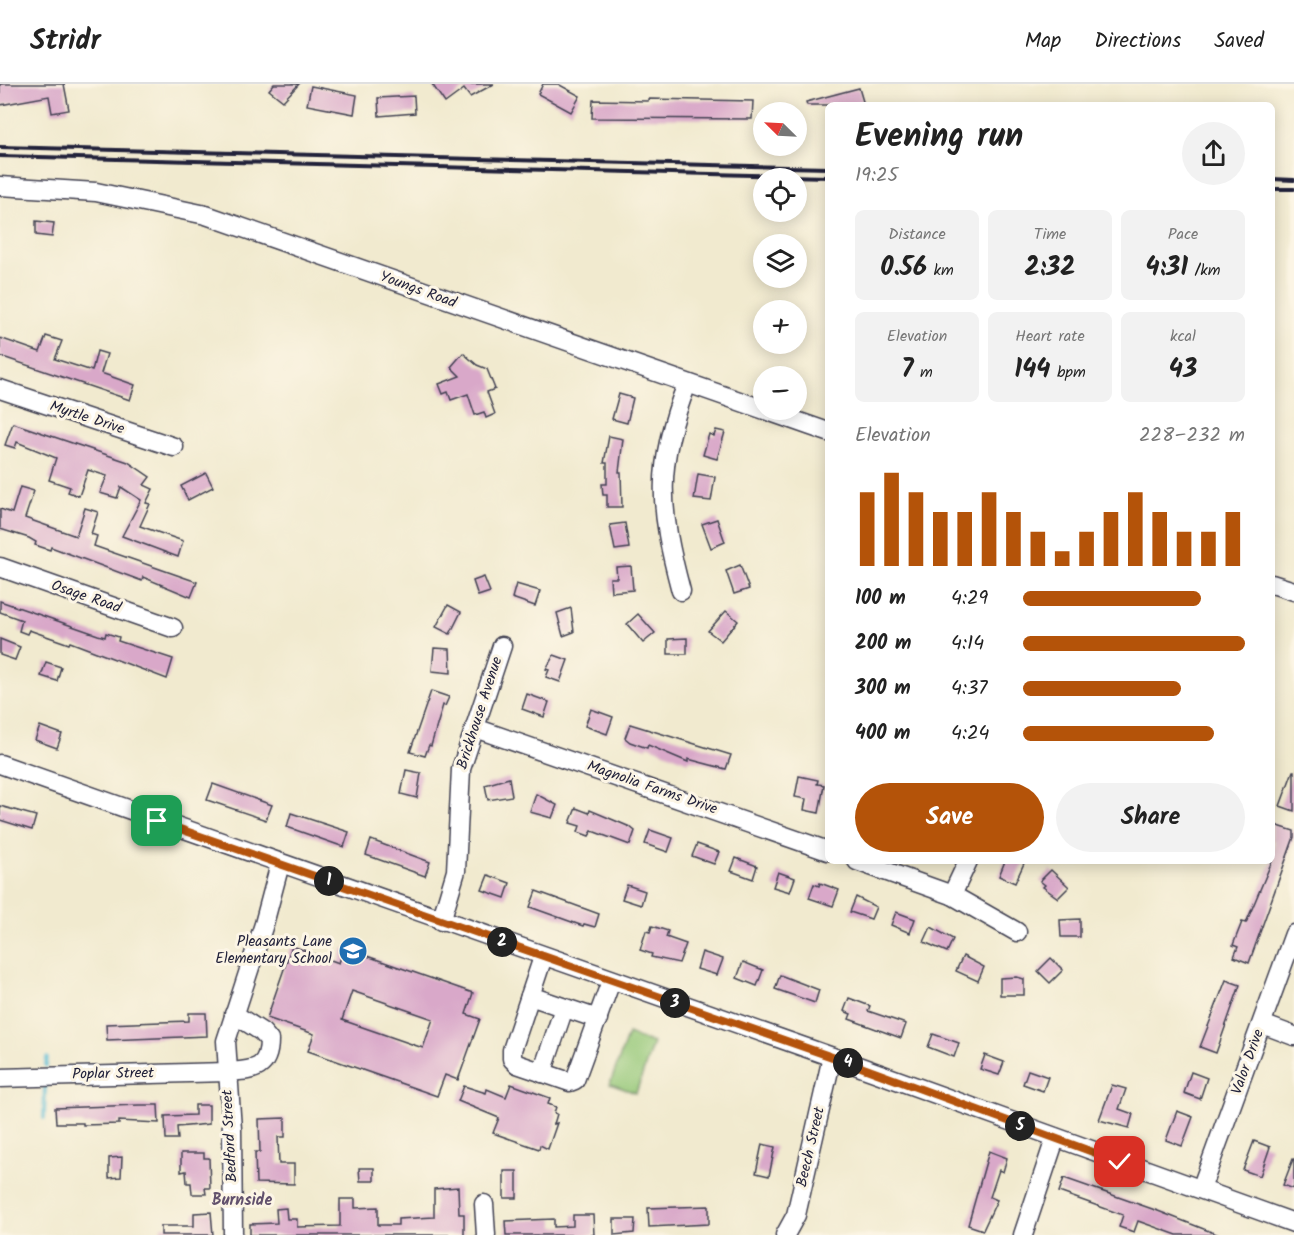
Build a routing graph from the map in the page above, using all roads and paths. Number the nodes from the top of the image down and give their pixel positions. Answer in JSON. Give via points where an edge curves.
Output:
{"nodes":[{"id":1,"x":0,"y":186,"type":"edge"},
{"id":2,"x":687,"y":384,"type":"junction"},
{"id":3,"x":0,"y":389,"type":"edge"},
{"id":4,"x":825,"y":431,"type":"edge"},
{"id":5,"x":174,"y":447,"type":"dead end"},
{"id":6,"x":0,"y":567,"type":"edge"},
{"id":7,"x":1275,"y":585,"type":"edge"},
{"id":8,"x":681,"y":591,"type":"dead end"},
{"id":9,"x":1294,"y":591,"type":"edge"},
{"id":10,"x":172,"y":628,"type":"dead end"},
{"id":11,"x":502,"y":646,"type":"dead end"},
{"id":12,"x":475,"y":728,"type":"junction"},
{"id":13,"x":0,"y":764,"type":"edge"},
{"id":14,"x":825,"y":850,"type":"edge"},
{"id":15,"x":280,"y":864,"type":"junction"},
{"id":16,"x":866,"y":864,"type":"edge"},
{"id":17,"x":967,"y":864,"type":"edge"},
{"id":18,"x":952,"y":896,"type":"junction"},
{"id":19,"x":441,"y":921,"type":"junction"},
{"id":20,"x":1017,"y":932,"type":"dead end"},
{"id":21,"x":1294,"y":934,"type":"edge"},
{"id":22,"x":543,"y":957,"type":"junction"},
{"id":23,"x":611,"y":981,"type":"junction"},
{"id":24,"x":530,"y":996,"type":"junction"},
{"id":25,"x":564,"y":1008,"type":"junction"},
{"id":26,"x":234,"y":1014,"type":"junction"},
{"id":27,"x":598,"y":1019,"type":"junction"},
{"id":28,"x":1262,"y":1024,"type":"junction"},
{"id":29,"x":1294,"y":1036,"type":"edge"},
{"id":30,"x":832,"y":1057,"type":"junction"},
{"id":31,"x":227,"y":1072,"type":"junction"},
{"id":32,"x":542,"y":1073,"type":"junction"},
{"id":33,"x":0,"y":1078,"type":"edge"},
{"id":34,"x":1055,"y":1139,"type":"junction"},
{"id":35,"x":1201,"y":1189,"type":"junction"},
{"id":36,"x":484,"y":1204,"type":"dead end"},
{"id":37,"x":1294,"y":1223,"type":"edge"},
{"id":38,"x":233,"y":1235,"type":"edge"},
{"id":39,"x":486,"y":1235,"type":"edge"},
{"id":40,"x":785,"y":1235,"type":"edge"},
{"id":41,"x":1023,"y":1235,"type":"edge"}],
"edges":[{"from":1,"to":2,"type":"street","name":"Youngs Road","via":[[96,192],[206,216]]},
{"from":2,"to":4,"type":"street","name":"Youngs Road"},
{"from":2,"to":8,"type":"street","via":[[668,442],[662,487],[666,536]]},
{"from":3,"to":5,"type":"street","name":"Myrtle Drive"},
{"from":6,"to":10,"type":"street","name":"Osage Road"},
{"from":7,"to":9,"type":"street"},
{"from":11,"to":12,"type":"street","name":"Brickhouse Avenue"},
{"from":12,"to":14,"type":"street","name":"Magnolia Farms Drive"},
{"from":12,"to":19,"type":"street","name":"Brickhouse Avenue","via":[[461,769],[456,871]]},
{"from":13,"to":15,"type":"street"},
{"from":15,"to":19,"type":"street"},
{"from":15,"to":26,"type":"street","name":"Bedford Street"},
{"from":16,"to":18,"type":"street"},
{"from":17,"to":18,"type":"street"},
{"from":18,"to":20,"type":"street"},
{"from":19,"to":22,"type":"street"},
{"from":21,"to":28,"type":"street","name":"Valor Drive"},
{"from":22,"to":23,"type":"street"},
{"from":22,"to":24,"type":"street"},
{"from":23,"to":27,"type":"street"},
{"from":23,"to":30,"type":"street"},
{"from":24,"to":25,"type":"street"},
{"from":24,"to":32,"type":"street","via":[[512,1059]]},
{"from":25,"to":27,"type":"street"},
{"from":25,"to":32,"type":"street"},
{"from":26,"to":31,"type":"street","name":"Bedford Street","via":[[226,1041]]},
{"from":26,"to":31,"type":"street","name":"Poplar Street","via":[[262,1032],[269,1040],[269,1050],[258,1067]]},
{"from":27,"to":32,"type":"street","via":[[575,1080]]},
{"from":28,"to":29,"type":"street"},
{"from":28,"to":35,"type":"street","name":"Valor Drive"},
{"from":30,"to":34,"type":"street"},
{"from":30,"to":40,"type":"street","name":"Beech Street","via":[[796,1215]]},
{"from":31,"to":33,"type":"street","name":"Poplar Street"},
{"from":31,"to":38,"type":"street","name":"Bedford Street"},
{"from":34,"to":35,"type":"street"},
{"from":34,"to":41,"type":"street"},
{"from":35,"to":37,"type":"street"},
{"from":36,"to":39,"type":"street"}]}
